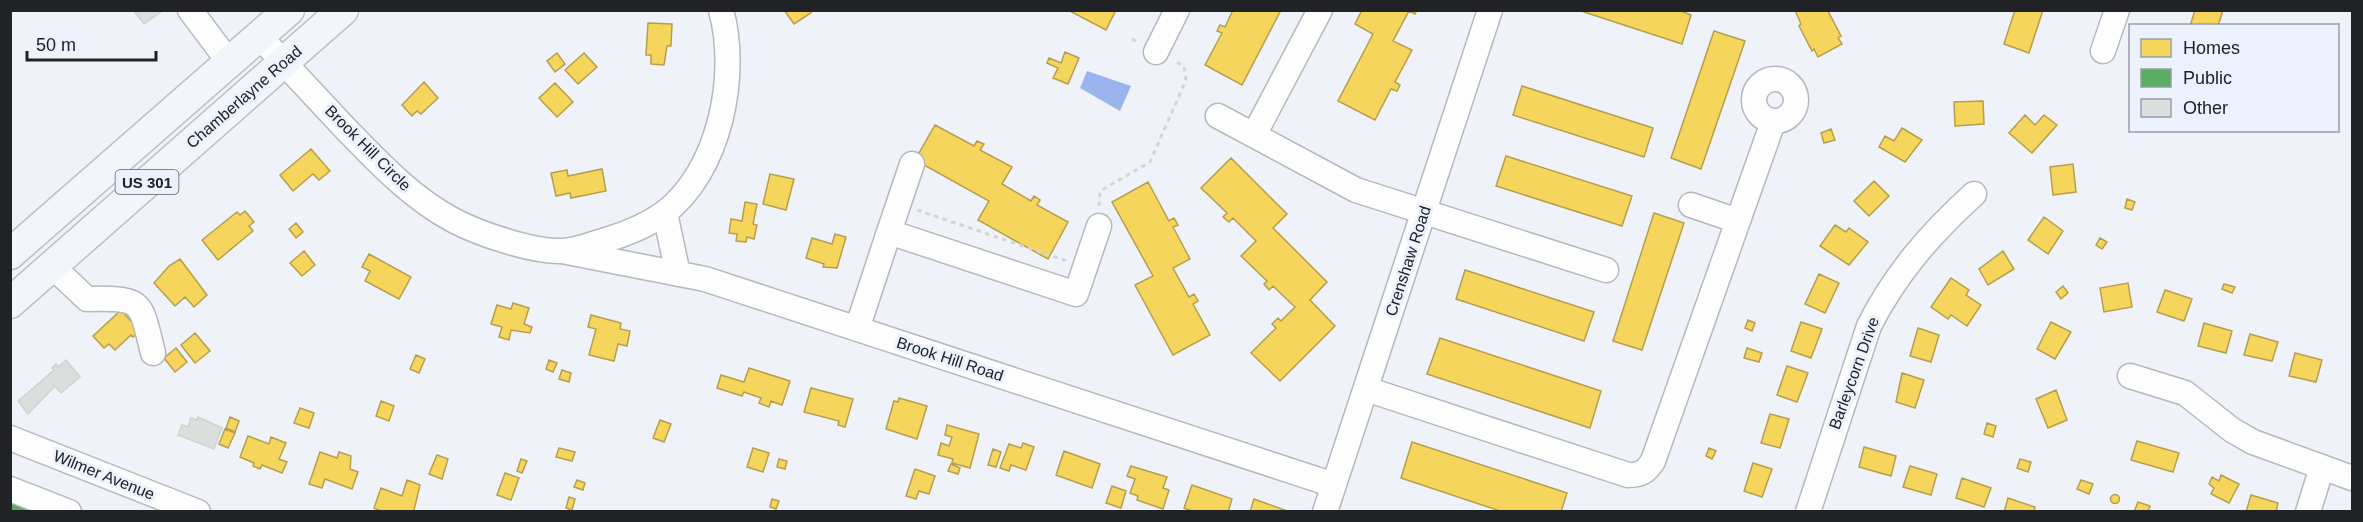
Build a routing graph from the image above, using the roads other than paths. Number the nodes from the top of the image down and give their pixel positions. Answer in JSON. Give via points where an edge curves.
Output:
{"nodes":[{"id":1,"x":190,"y":10,"type":"edge"},
{"id":2,"x":289,"y":10,"type":"edge"},
{"id":3,"x":343,"y":10,"type":"edge"},
{"id":4,"x":721,"y":10,"type":"edge"},
{"id":5,"x":1177,"y":10,"type":"edge"},
{"id":6,"x":1320,"y":10,"type":"edge"},
{"id":7,"x":1490,"y":10,"type":"edge"},
{"id":8,"x":2117,"y":10,"type":"edge"},
{"id":9,"x":259,"y":36,"type":"junction"},
{"id":10,"x":2103,"y":51,"type":"dead end"},
{"id":11,"x":1156,"y":52,"type":"road end"},
{"id":12,"x":229,"y":62,"type":"junction"},
{"id":13,"x":283,"y":62,"type":"junction"},
{"id":14,"x":1218,"y":116,"type":"dead end"},
{"id":15,"x":1773,"y":122,"type":"dead end"},
{"id":16,"x":1254,"y":135,"type":"junction"},
{"id":17,"x":912,"y":164,"type":"dead end"},
{"id":18,"x":1974,"y":194,"type":"dead end"},
{"id":19,"x":1691,"y":205,"type":"dead end"},
{"id":20,"x":664,"y":213,"type":"junction"},
{"id":21,"x":1423,"y":213,"type":"junction"},
{"id":22,"x":1738,"y":221,"type":"junction"},
{"id":23,"x":1099,"y":226,"type":"road end"},
{"id":24,"x":889,"y":232,"type":"junction"},
{"id":25,"x":562,"y":251,"type":"junction"},
{"id":26,"x":10,"y":255,"type":"edge"},
{"id":27,"x":52,"y":266,"type":"junction"},
{"id":28,"x":1606,"y":270,"type":"dead end"},
{"id":29,"x":678,"y":274,"type":"junction"},
{"id":30,"x":10,"y":303,"type":"edge"},
{"id":31,"x":857,"y":328,"type":"junction"},
{"id":32,"x":153,"y":353,"type":"dead end"},
{"id":33,"x":2130,"y":376,"type":"dead end"},
{"id":34,"x":1366,"y":389,"type":"junction"},
{"id":35,"x":10,"y":438,"type":"edge"},
{"id":36,"x":2322,"y":467,"type":"junction"},
{"id":37,"x":2352,"y":478,"type":"edge"},
{"id":38,"x":1334,"y":485,"type":"junction"},
{"id":39,"x":10,"y":489,"type":"edge"},
{"id":40,"x":185,"y":509,"type":"edge"},
{"id":41,"x":1814,"y":510,"type":"edge"},
{"id":42,"x":69,"y":512,"type":"edge"},
{"id":43,"x":1325,"y":512,"type":"edge"},
{"id":44,"x":2308,"y":512,"type":"edge"}],
"edges":[{"from":1,"to":12,"type":"street"},
{"from":2,"to":9,"type":"main road","number":"US 301"},
{"from":3,"to":13,"type":"main road","name":"Chamberlayne Road","number":"US 301"},
{"from":4,"to":20,"type":"street","name":"Brook Hill Circle","via":[[729,49],[727,90],[720,121],[702,168],[682,197]]},
{"from":5,"to":11,"type":"street"},
{"from":6,"to":16,"type":"street"},
{"from":7,"to":21,"type":"street","name":"Crenshaw Road"},
{"from":8,"to":10,"type":"street"},
{"from":9,"to":12,"type":"main road","number":"US 301"},
{"from":9,"to":13,"type":"street","name":"Brook Hill Circle"},
{"from":12,"to":26,"type":"main road","number":"US 301"},
{"from":13,"to":25,"type":"street","name":"Brook Hill Circle","via":[[381,165],[429,206],[484,234]]},
{"from":13,"to":27,"type":"main road","name":"Chamberlayne Road","number":"US 301"},
{"from":14,"to":16,"type":"street"},
{"from":15,"to":22,"type":"street"},
{"from":16,"to":21,"type":"street","via":[[1356,190]]},
{"from":17,"to":24,"type":"street"},
{"from":18,"to":41,"type":"street","name":"Barleycorn Drive","via":[[1909,259],[1882,300],[1869,326]]},
{"from":19,"to":22,"type":"street"},
{"from":20,"to":25,"type":"street","name":"Brook Hill Circle","via":[[620,236]]},
{"from":20,"to":29,"type":"street"},
{"from":21,"to":28,"type":"street"},
{"from":21,"to":34,"type":"street","name":"Crenshaw Road"},
{"from":22,"to":34,"type":"street","via":[[1653,461],[1639,475],[1628,475]]},
{"from":23,"to":24,"type":"street","via":[[1076,294]]},
{"from":24,"to":31,"type":"street"},
{"from":25,"to":29,"type":"street","name":"Brook Hill Road"},
{"from":27,"to":30,"type":"main road","name":"Chamberlayne Road","number":"US 301"},
{"from":27,"to":32,"type":"street","via":[[87,299],[130,300],[142,310]]},
{"from":29,"to":31,"type":"street","name":"Brook Hill Road","via":[[705,279]]},
{"from":31,"to":38,"type":"street","name":"Brook Hill Road"},
{"from":33,"to":36,"type":"street","via":[[2185,393],[2253,442]]},
{"from":34,"to":38,"type":"street","name":"Crenshaw Road"},
{"from":35,"to":40,"type":"street","name":"Wilmer Avenue"},
{"from":36,"to":37,"type":"street"},
{"from":36,"to":44,"type":"street"},
{"from":38,"to":43,"type":"street","name":"Crenshaw Road"},
{"from":39,"to":42,"type":"street"}]}
